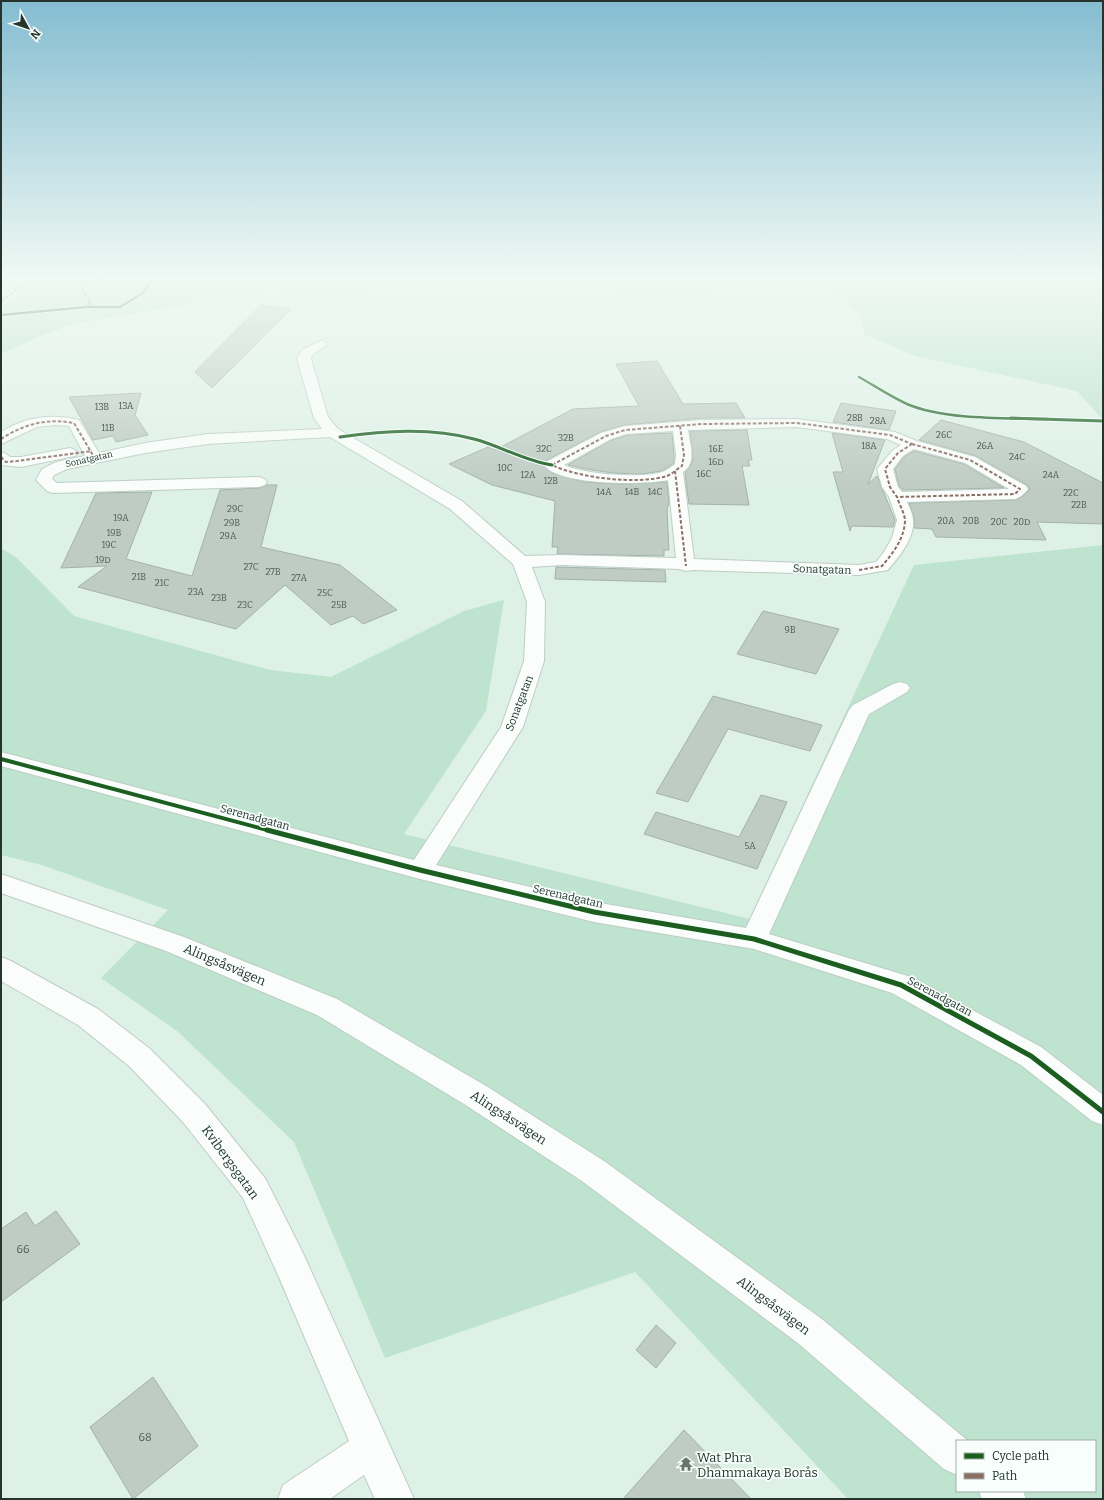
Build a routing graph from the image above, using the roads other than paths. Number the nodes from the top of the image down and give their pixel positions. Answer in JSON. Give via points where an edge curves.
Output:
{"nodes":[{"id":1,"x":315,"y":348,"type":"edge"},
{"id":2,"x":680,"y":426,"type":"junction"},
{"id":3,"x":334,"y":432,"type":"junction"},
{"id":4,"x":1,"y":439,"type":"edge"},
{"id":5,"x":912,"y":444,"type":"junction"},
{"id":6,"x":93,"y":454,"type":"junction"},
{"id":7,"x":1,"y":458,"type":"edge"},
{"id":8,"x":675,"y":471,"type":"junction"},
{"id":9,"x":259,"y":482,"type":"dead end"},
{"id":10,"x":897,"y":497,"type":"junction"},
{"id":11,"x":521,"y":562,"type":"junction"},
{"id":12,"x":686,"y":566,"type":"junction"},
{"id":13,"x":900,"y":688,"type":"dead end"},
{"id":14,"x":1,"y":759,"type":"edge"},
{"id":15,"x":420,"y":870,"type":"junction"},
{"id":16,"x":1,"y":883,"type":"edge"},
{"id":17,"x":754,"y":939,"type":"junction"},
{"id":18,"x":1,"y":968,"type":"edge"},
{"id":19,"x":1103,"y":1112,"type":"edge"},
{"id":20,"x":371,"y":1448,"type":"junction"},
{"id":21,"x":956,"y":1455,"type":"edge"},
{"id":22,"x":999,"y":1492,"type":"edge"},
{"id":23,"x":297,"y":1499,"type":"edge"},
{"id":24,"x":395,"y":1499,"type":"edge"},
{"id":25,"x":1007,"y":1499,"type":"edge"}],
"edges":[{"from":1,"to":3,"type":"street","name":"Sonatgatan","via":[[307,353],[304,359],[321,418]]},
{"from":2,"to":5,"type":"street","via":[[752,422],[797,423],[890,435]]},
{"from":2,"to":8,"type":"street","via":[[684,455],[682,466]]},
{"from":2,"to":8,"type":"street","via":[[625,430],[606,436],[552,465],[578,475],[636,479],[668,475]]},
{"from":3,"to":6,"type":"street","name":"Sonatgatan","via":[[208,439]]},
{"from":3,"to":11,"type":"street","name":"Sonatgatan","via":[[456,505]]},
{"from":4,"to":6,"type":"street","via":[[30,424],[66,421],[74,423]]},
{"from":5,"to":10,"type":"street","name":"Sonatgatan","via":[[898,453],[885,469],[890,487]]},
{"from":5,"to":10,"type":"street","via":[[970,460],[1020,489],[1015,494]]},
{"from":6,"to":7,"type":"street","via":[[73,452],[21,462],[6,462]]},
{"from":6,"to":9,"type":"street","name":"Sonatgatan","via":[[48,472],[44,480],[53,488]]},
{"from":8,"to":12,"type":"street"},
{"from":10,"to":12,"type":"street","name":"Sonatgatan","via":[[905,520],[901,538],[882,566],[859,570]]},
{"from":11,"to":12,"type":"street","name":"Sonatgatan","via":[[562,560]]},
{"from":11,"to":15,"type":"street","name":"Sonatgatan","via":[[536,602],[534,661],[512,727]]},
{"from":13,"to":17,"type":"street","via":[[860,710]]},
{"from":14,"to":15,"type":"street","name":"Serenadgatan"},
{"from":15,"to":17,"type":"street","name":"Serenadgatan","via":[[594,912]]},
{"from":16,"to":21,"type":"street","name":"Alingsåsvägen","via":[[175,944],[327,1007],[475,1095],[593,1171],[811,1332]]},
{"from":17,"to":19,"type":"street","name":"Serenadgatan","via":[[901,986],[1031,1056]]},
{"from":18,"to":20,"type":"street","name":"Kvibergsgatan","via":[[88,1017],[139,1057],[194,1113],[254,1188],[290,1263]]},
{"from":20,"to":23,"type":"street"},
{"from":20,"to":24,"type":"street","name":"Kvibergsgatan"},
{"from":22,"to":25,"type":"street"}]}
